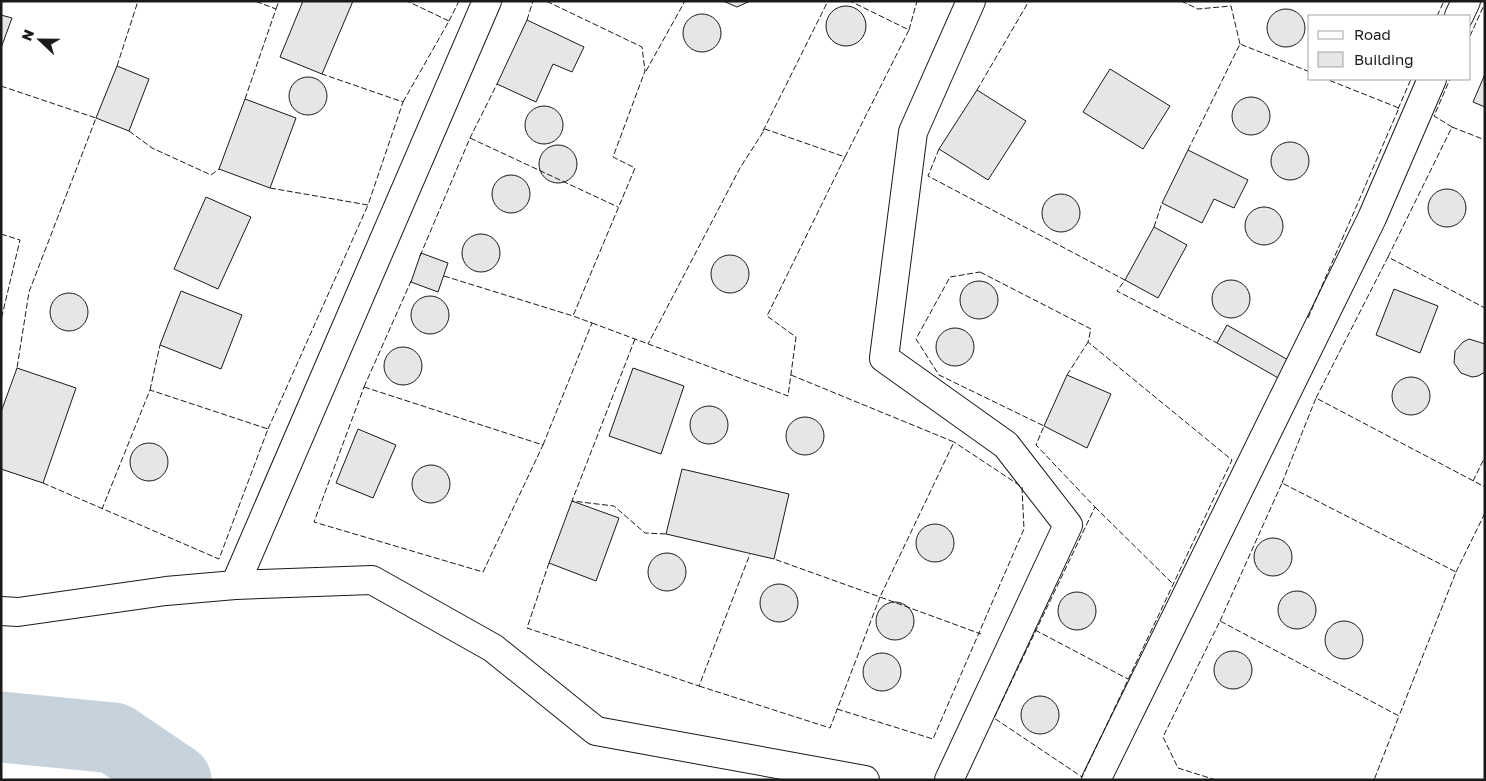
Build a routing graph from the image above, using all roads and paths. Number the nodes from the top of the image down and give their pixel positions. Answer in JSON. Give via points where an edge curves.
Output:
{"nodes":[{"id":1,"x":487,"y":1,"type":"edge"},
{"id":2,"x":971,"y":1,"type":"edge"},
{"id":3,"x":1466,"y":1,"type":"edge"},
{"id":4,"x":1459,"y":15,"type":"edge"},
{"id":5,"x":1432,"y":80,"type":"edge"},
{"id":6,"x":235,"y":585,"type":"junction"},
{"id":7,"x":1,"y":611,"type":"edge"},
{"id":8,"x":864,"y":780,"type":"edge"},
{"id":9,"x":949,"y":780,"type":"edge"},
{"id":10,"x":1096,"y":780,"type":"edge"}],
"edges":[{"from":1,"to":6,"type":"street"},
{"from":2,"to":9,"type":"street","via":[[913,132],[884,358],[1006,445],[1068,525]]},
{"from":3,"to":4,"type":"street"},
{"from":5,"to":10,"type":"street","via":[[1372,218]]},
{"from":6,"to":7,"type":"street","via":[[166,591],[18,612]]},
{"from":6,"to":8,"type":"street","via":[[372,580],[493,648],[596,731]]}]}
